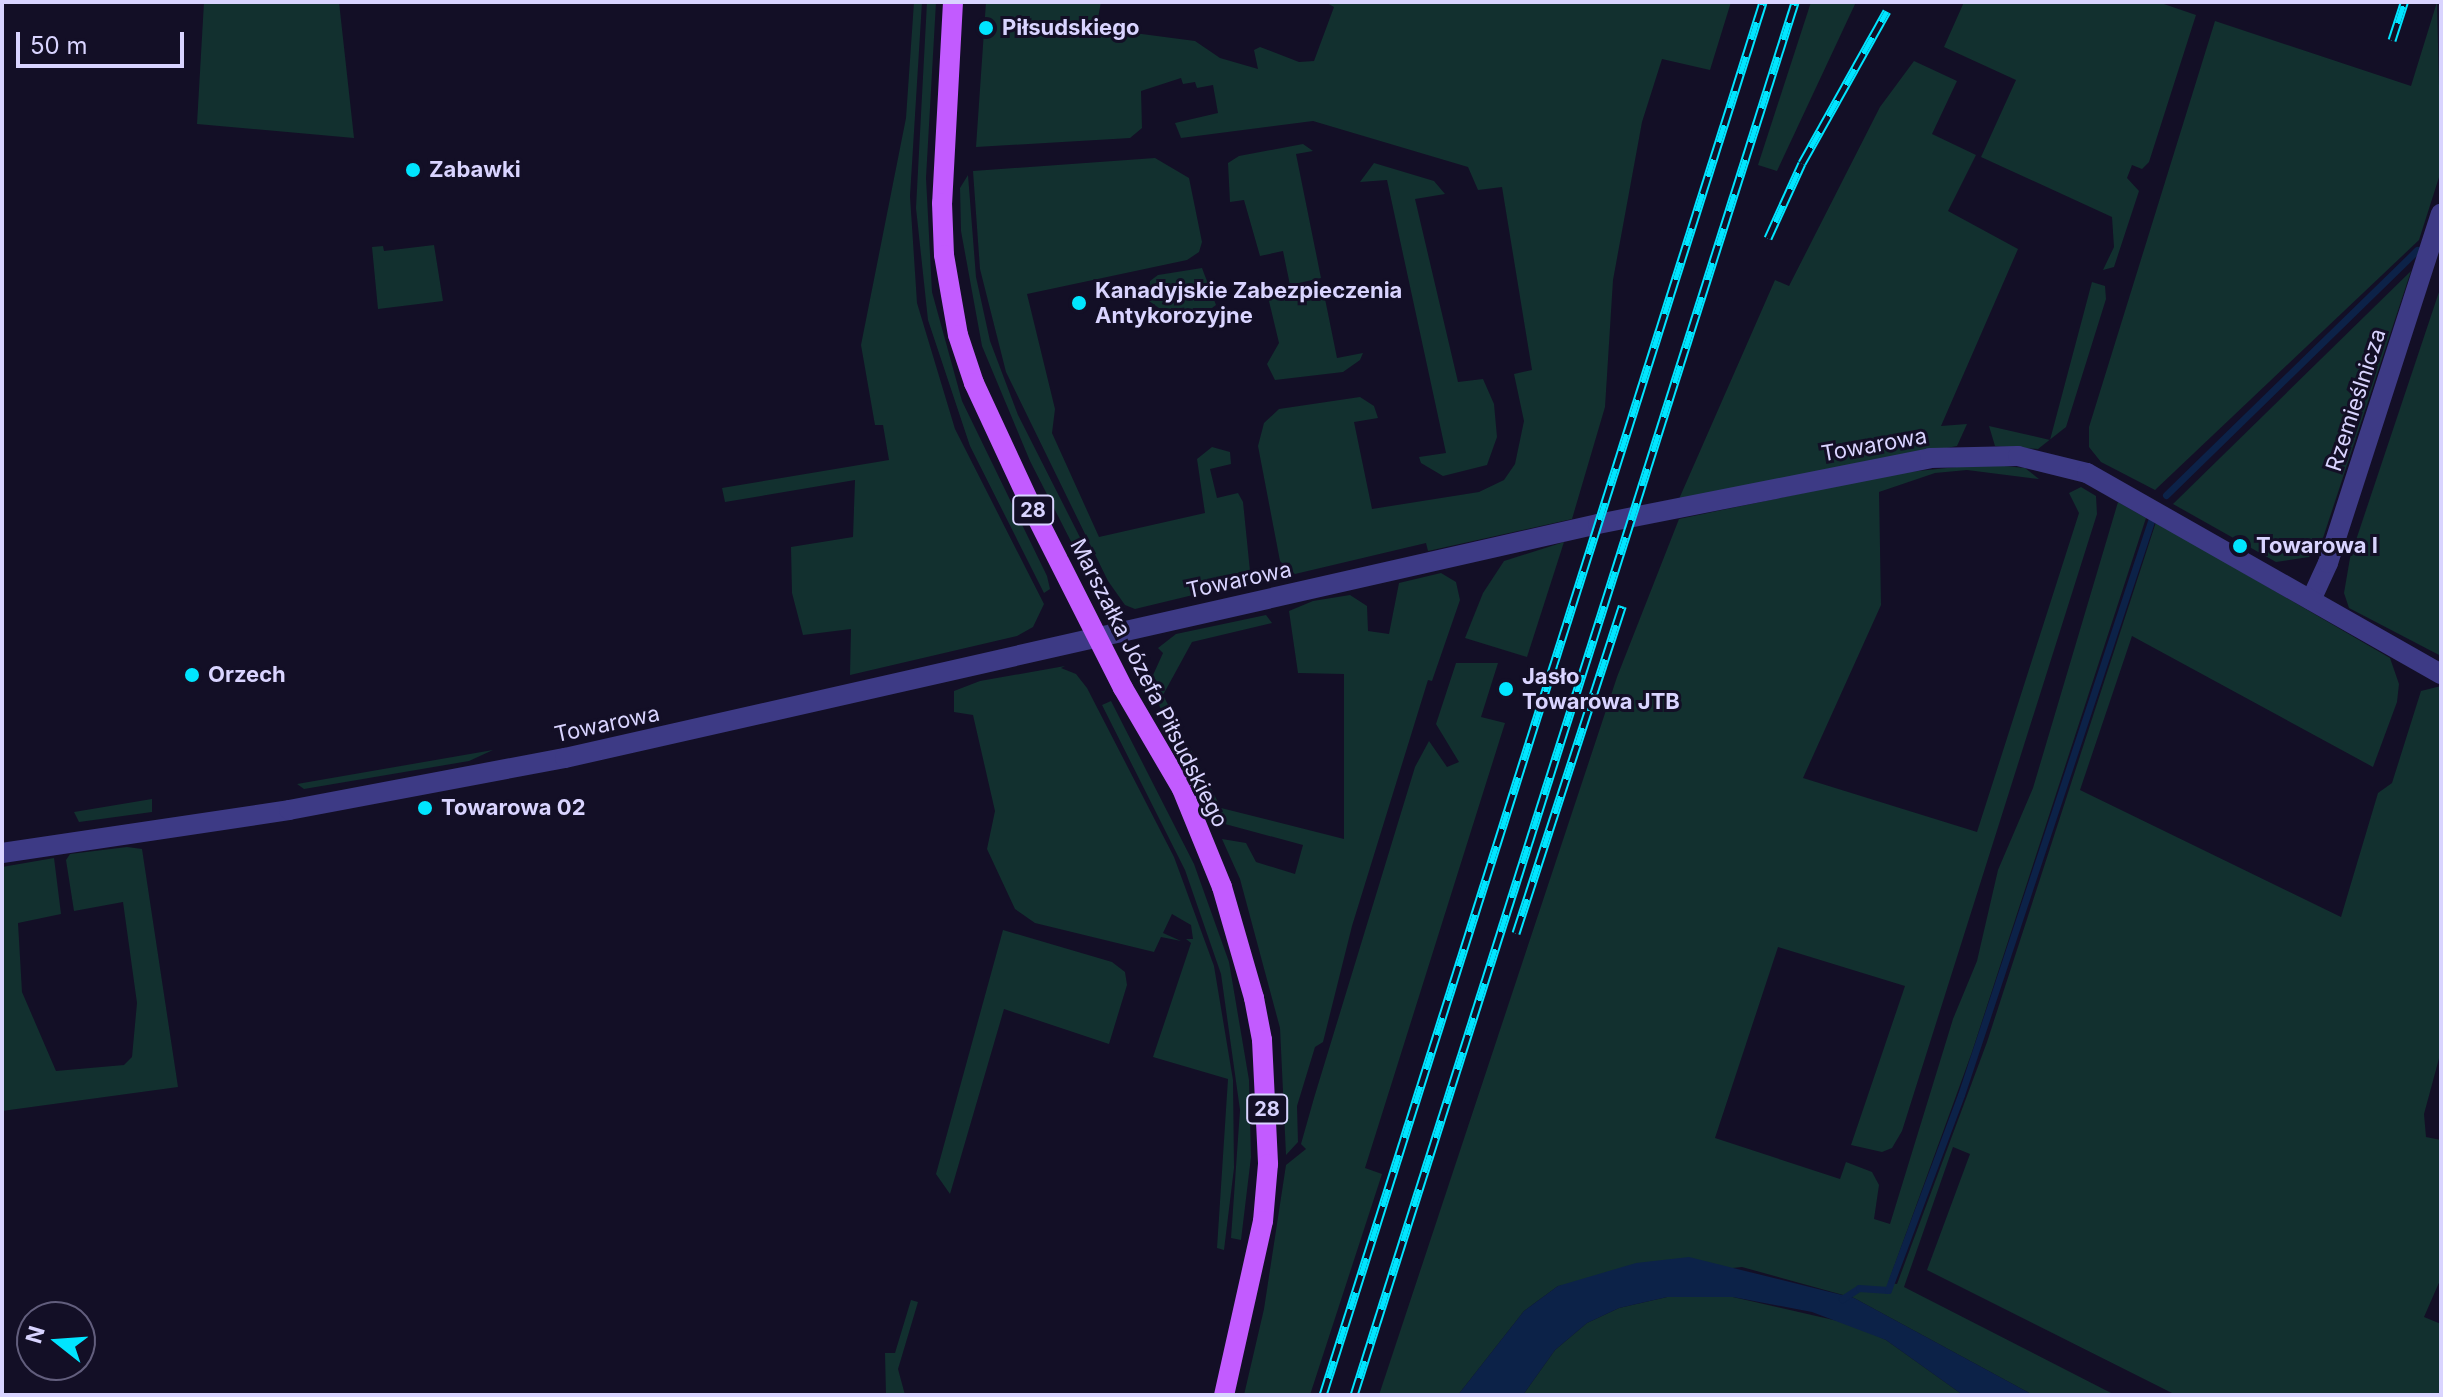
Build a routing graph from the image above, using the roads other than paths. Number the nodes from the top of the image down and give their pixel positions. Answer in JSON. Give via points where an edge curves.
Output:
{"nodes":[{"id":1,"x":953,"y":2,"type":"edge"},
{"id":2,"x":2441,"y":214,"type":"edge"},
{"id":3,"x":2311,"y":600,"type":"junction"},
{"id":4,"x":1097,"y":636,"type":"junction"},
{"id":5,"x":2441,"y":674,"type":"edge"},
{"id":6,"x":2,"y":853,"type":"edge"},
{"id":7,"x":1224,"y":1395,"type":"edge"}],
"edges":[{"from":1,"to":4,"type":"main road","name":"Marszałka Józefa Piłsudskiego","number":"28","via":[[942,203],[958,335],[994,429]]},
{"from":2,"to":3,"type":"street","name":"Rzemieślnicza","via":[[2328,563]]},
{"from":3,"to":4,"type":"street","name":"Towarowa","via":[[2087,473],[2032,458],[1976,455],[1910,461],[1598,524]]},
{"from":3,"to":5,"type":"street","name":"Towarowa"},
{"from":4,"to":6,"type":"street","name":"Towarowa","via":[[524,767],[289,810]]},
{"from":4,"to":7,"type":"main road","name":"Marszałka Józefa Piłsudskiego","number":"28","via":[[1200,828],[1242,945],[1262,1040],[1268,1164],[1263,1221]]}]}
